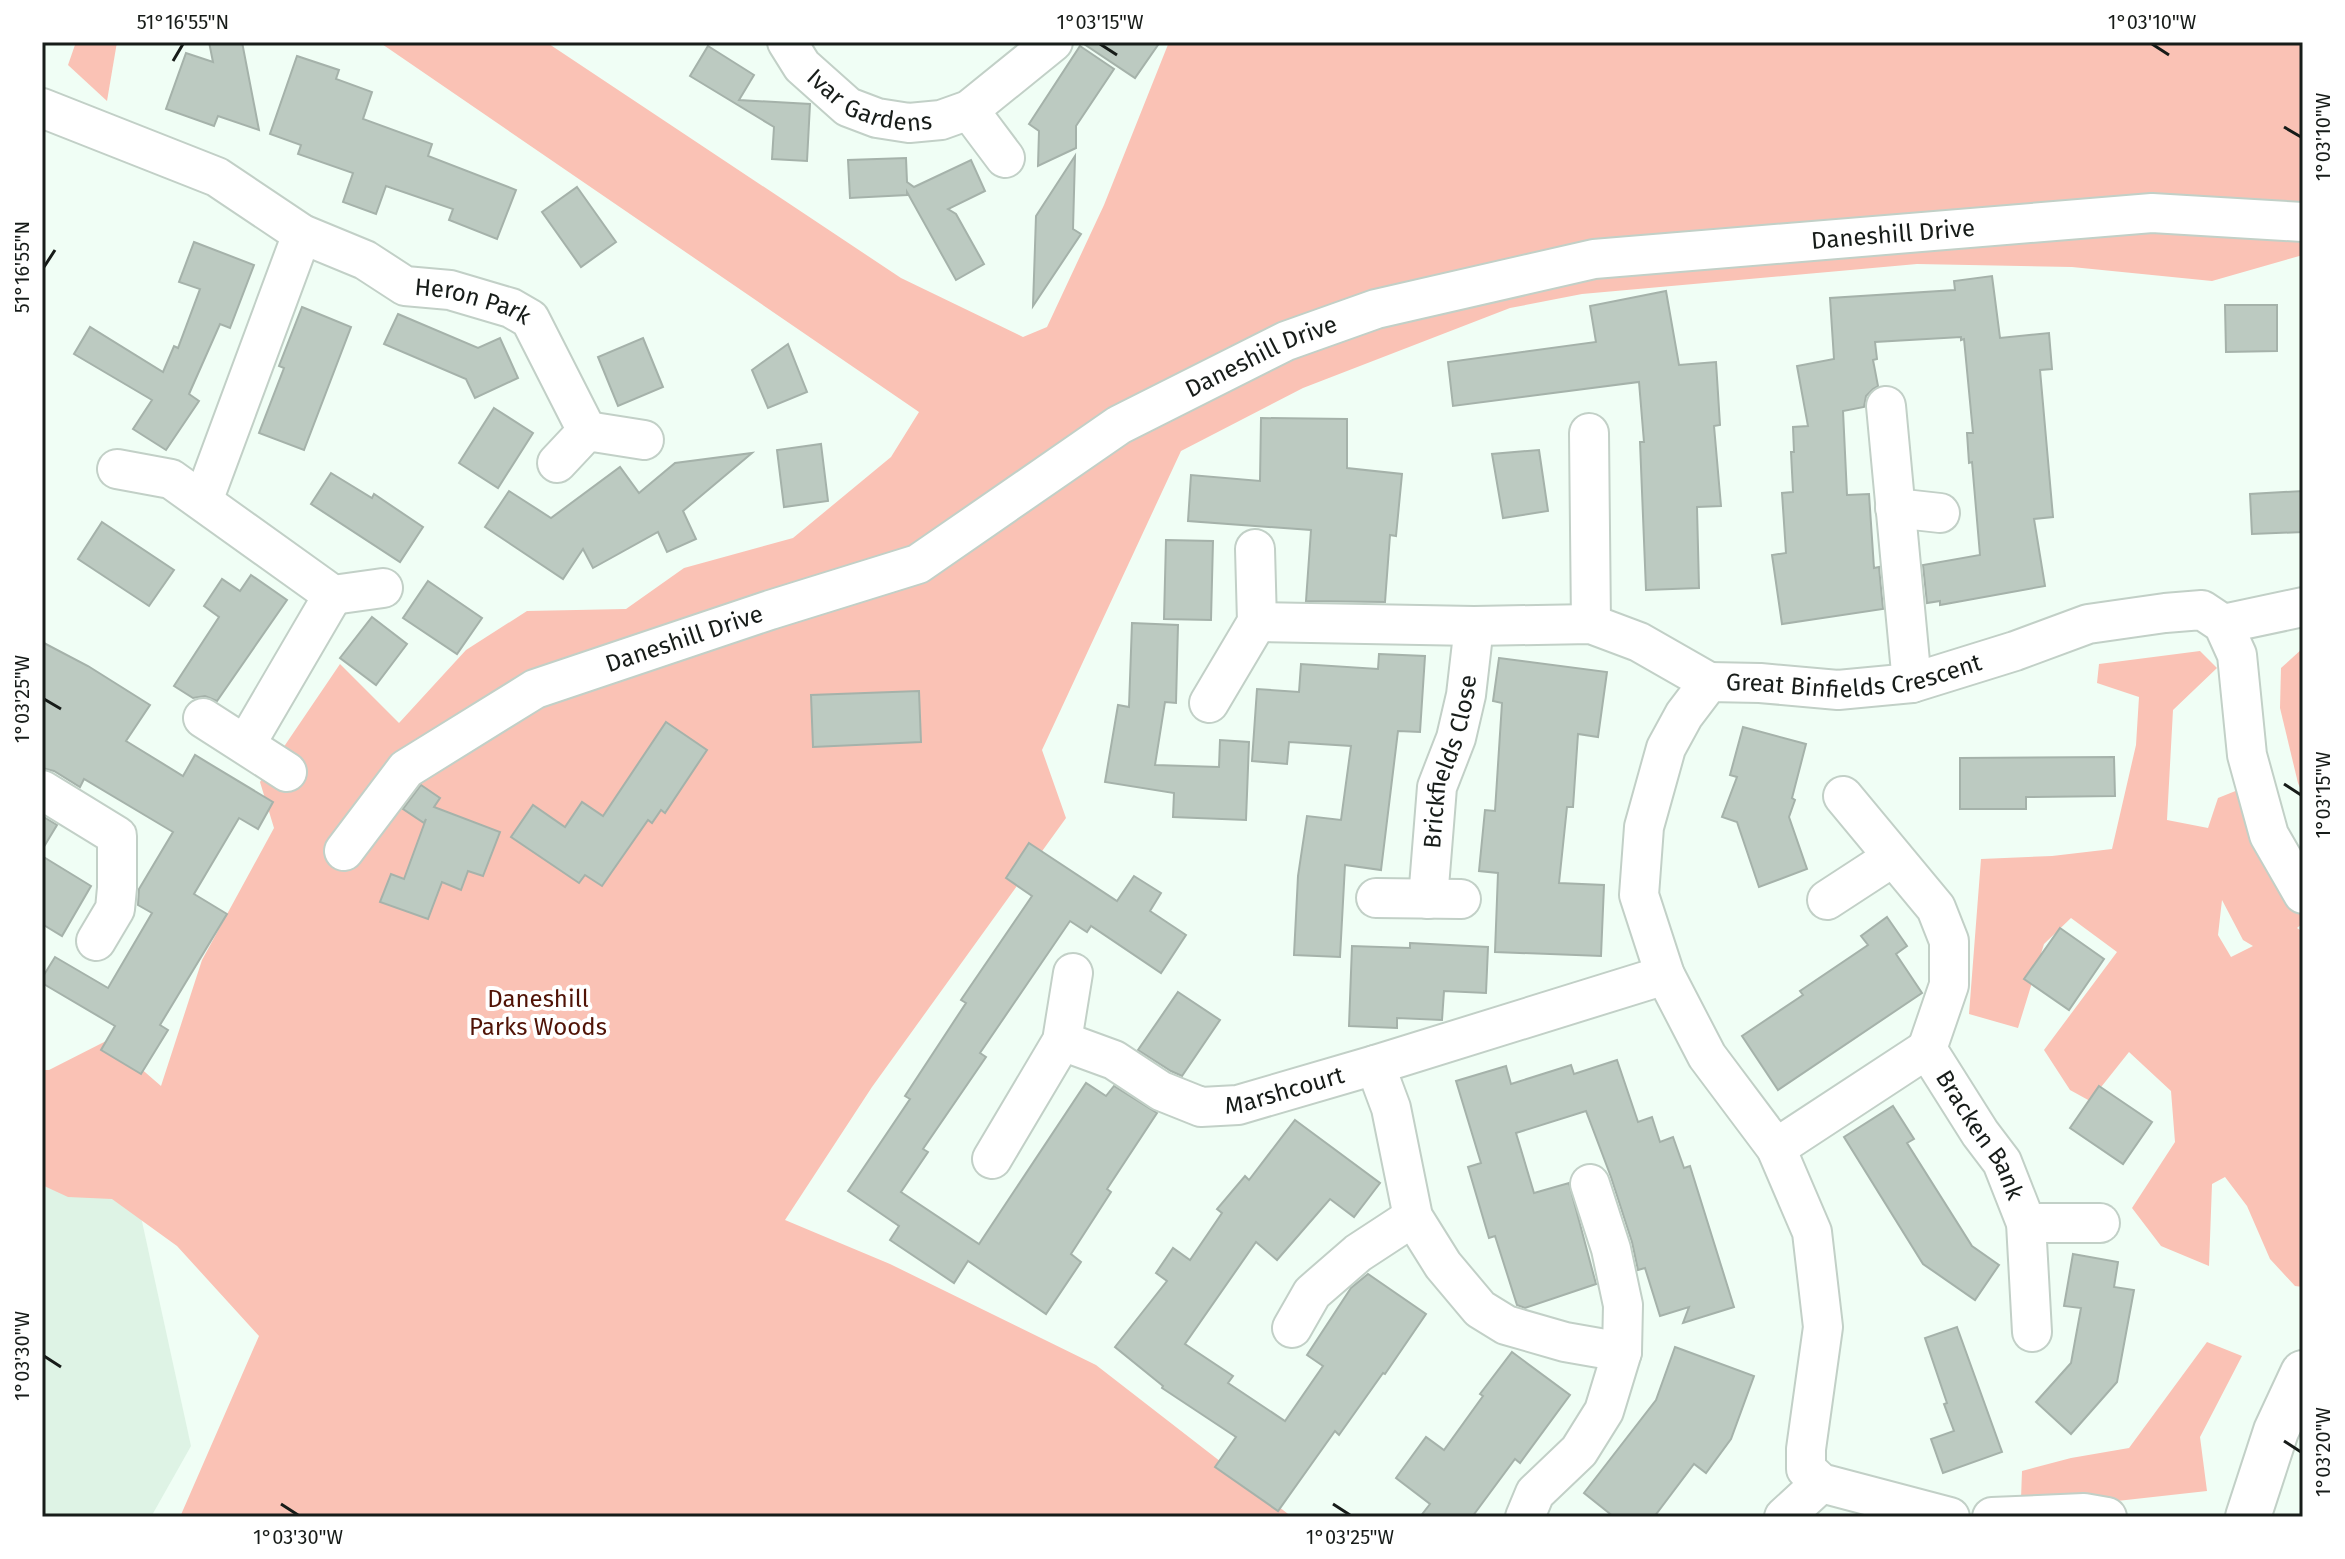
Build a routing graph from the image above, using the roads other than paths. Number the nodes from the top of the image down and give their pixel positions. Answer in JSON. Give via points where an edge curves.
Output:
{"nodes":[{"id":1,"x":787,"y":42,"type":"edge"},
{"id":2,"x":1053,"y":42,"type":"edge"},
{"id":3,"x":42,"y":108,"type":"edge"},
{"id":4,"x":969,"y":110,"type":"junction"},
{"id":5,"x":1005,"y":158,"type":"dead end"},
{"id":6,"x":2303,"y":222,"type":"edge"},
{"id":7,"x":302,"y":234,"type":"junction"},
{"id":8,"x":1886,"y":406,"type":"dead end"},
{"id":9,"x":587,"y":431,"type":"junction"},
{"id":10,"x":1589,"y":433,"type":"dead end"},
{"id":11,"x":644,"y":440,"type":"dead end"},
{"id":12,"x":557,"y":463,"type":"dead end"},
{"id":13,"x":117,"y":469,"type":"dead end"},
{"id":14,"x":203,"y":501,"type":"junction"},
{"id":15,"x":1895,"y":508,"type":"junction"},
{"id":16,"x":1940,"y":513,"type":"dead end"},
{"id":17,"x":1255,"y":549,"type":"dead end"},
{"id":18,"x":383,"y":588,"type":"dead end"},
{"id":19,"x":333,"y":595,"type":"junction"},
{"id":20,"x":2303,"y":607,"type":"edge"},
{"id":21,"x":1257,"y":622,"type":"junction"},
{"id":22,"x":1591,"y":624,"type":"junction"},
{"id":23,"x":2223,"y":624,"type":"junction"},
{"id":24,"x":1474,"y":626,"type":"junction"},
{"id":25,"x":1709,"y":682,"type":"junction"},
{"id":26,"x":1912,"y":683,"type":"junction"},
{"id":27,"x":1209,"y":703,"type":"dead end"},
{"id":28,"x":203,"y":718,"type":"dead end"},
{"id":29,"x":246,"y":744,"type":"junction"},
{"id":30,"x":287,"y":772,"type":"dead end"},
{"id":31,"x":42,"y":790,"type":"edge"},
{"id":32,"x":1843,"y":796,"type":"dead end"},
{"id":33,"x":344,"y":851,"type":"dead end"},
{"id":34,"x":1893,"y":857,"type":"junction"},
{"id":35,"x":2303,"y":894,"type":"edge"},
{"id":36,"x":1376,"y":898,"type":"dead end"},
{"id":37,"x":1827,"y":900,"type":"dead end"},
{"id":38,"x":96,"y":941,"type":"dead end"},
{"id":39,"x":1073,"y":973,"type":"dead end"},
{"id":40,"x":1665,"y":975,"type":"junction"},
{"id":41,"x":1062,"y":1041,"type":"junction"},
{"id":42,"x":1927,"y":1049,"type":"junction"},
{"id":43,"x":1375,"y":1065,"type":"junction"},
{"id":44,"x":1776,"y":1148,"type":"junction"},
{"id":45,"x":992,"y":1159,"type":"dead end"},
{"id":46,"x":1590,"y":1184,"type":"dead end"},
{"id":47,"x":1413,"y":1217,"type":"junction"},
{"id":48,"x":2026,"y":1223,"type":"junction"},
{"id":49,"x":2100,"y":1223,"type":"dead end"},
{"id":50,"x":1292,"y":1328,"type":"dead end"},
{"id":51,"x":2032,"y":1332,"type":"dead end"},
{"id":52,"x":1622,"y":1352,"type":"junction"},
{"id":53,"x":2303,"y":1373,"type":"edge"},
{"id":54,"x":1821,"y":1483,"type":"junction"},
{"id":55,"x":1525,"y":1517,"type":"edge"},
{"id":56,"x":1784,"y":1517,"type":"edge"},
{"id":57,"x":1950,"y":1517,"type":"edge"},
{"id":58,"x":1992,"y":1517,"type":"edge"},
{"id":59,"x":2107,"y":1517,"type":"edge"},
{"id":60,"x":2248,"y":1517,"type":"edge"}],
"edges":[{"from":1,"to":4,"type":"street","name":"Ivar Gardens","via":[[802,66],[848,107],[877,118],[909,123]]},
{"from":2,"to":4,"type":"street","name":"Ivar Gardens"},
{"from":3,"to":7,"type":"street","name":"Heron Park","via":[[217,177]]},
{"from":4,"to":5,"type":"street","name":"Ivar Gardens"},
{"from":6,"to":33,"type":"street","name":"Daneshill Drive","via":[[2152,213],[1594,259],[1376,309],[1286,341],[1119,425],[918,564],[535,689],[406,769]]},
{"from":7,"to":9,"type":"street","name":"Heron Park","via":[[365,260],[405,286],[450,290],[530,319]]},
{"from":7,"to":14,"type":"street"},
{"from":8,"to":15,"type":"street"},
{"from":9,"to":11,"type":"street"},
{"from":9,"to":12,"type":"street"},
{"from":10,"to":22,"type":"street"},
{"from":13,"to":14,"type":"street","via":[[171,479]]},
{"from":14,"to":19,"type":"street"},
{"from":15,"to":16,"type":"street"},
{"from":15,"to":26,"type":"street"},
{"from":17,"to":21,"type":"street"},
{"from":18,"to":19,"type":"street"},
{"from":19,"to":29,"type":"street"},
{"from":20,"to":23,"type":"street"},
{"from":21,"to":24,"type":"street"},
{"from":21,"to":27,"type":"street"},
{"from":22,"to":24,"type":"street"},
{"from":22,"to":25,"type":"street","via":[[1639,642]]},
{"from":23,"to":26,"type":"street","name":"Great Binfields Crescent","via":[[2202,610],[2088,624]]},
{"from":23,"to":35,"type":"street","via":[[2237,655],[2247,755],[2269,835]]},
{"from":24,"to":36,"type":"street","name":"Brickfields Close","via":[[1466,695],[1437,787],[1445,899]]},
{"from":25,"to":26,"type":"street","name":"Great Binfields Crescent","via":[[1838,690]]},
{"from":25,"to":40,"type":"street","name":"Great Binfields Crescent","via":[[1666,748],[1644,827],[1639,895]]},
{"from":28,"to":29,"type":"street"},
{"from":29,"to":30,"type":"street"},
{"from":31,"to":38,"type":"street","via":[[117,836],[115,909]]},
{"from":32,"to":34,"type":"street","name":"Bracken Bank"},
{"from":34,"to":37,"type":"street"},
{"from":34,"to":42,"type":"street","name":"Bracken Bank","via":[[1936,908],[1949,941],[1949,985]]},
{"from":39,"to":41,"type":"street"},
{"from":40,"to":43,"type":"street","name":"Marshcourt"},
{"from":40,"to":44,"type":"street","name":"Great Binfields Crescent","via":[[1707,1056]]},
{"from":41,"to":43,"type":"street","name":"Marshcourt","via":[[1114,1060],[1161,1091],[1201,1107],[1238,1105]]},
{"from":41,"to":45,"type":"street"},
{"from":42,"to":44,"type":"street","name":"Bracken Bank"},
{"from":42,"to":48,"type":"street","name":"Bracken Bank","via":[[2002,1162]]},
{"from":43,"to":47,"type":"street","name":"Marshcourt","via":[[1391,1108]]},
{"from":44,"to":54,"type":"street","name":"Great Binfields Crescent","via":[[1812,1232],[1823,1327],[1806,1469]]},
{"from":46,"to":52,"type":"street","via":[[1623,1305]]},
{"from":47,"to":50,"type":"street","via":[[1358,1253],[1312,1293]]},
{"from":47,"to":52,"type":"street","name":"Marshcourt","via":[[1443,1265],[1480,1309],[1506,1325]]},
{"from":48,"to":49,"type":"street","name":"Bracken Bank"},
{"from":48,"to":51,"type":"street","name":"Bracken Bank"},
{"from":52,"to":55,"type":"street","via":[[1604,1411],[1579,1451],[1535,1493]]},
{"from":53,"to":60,"type":"street","via":[[2276,1431]]},
{"from":54,"to":56,"type":"street"},
{"from":54,"to":57,"type":"street"},
{"from":58,"to":59,"type":"street"}]}
